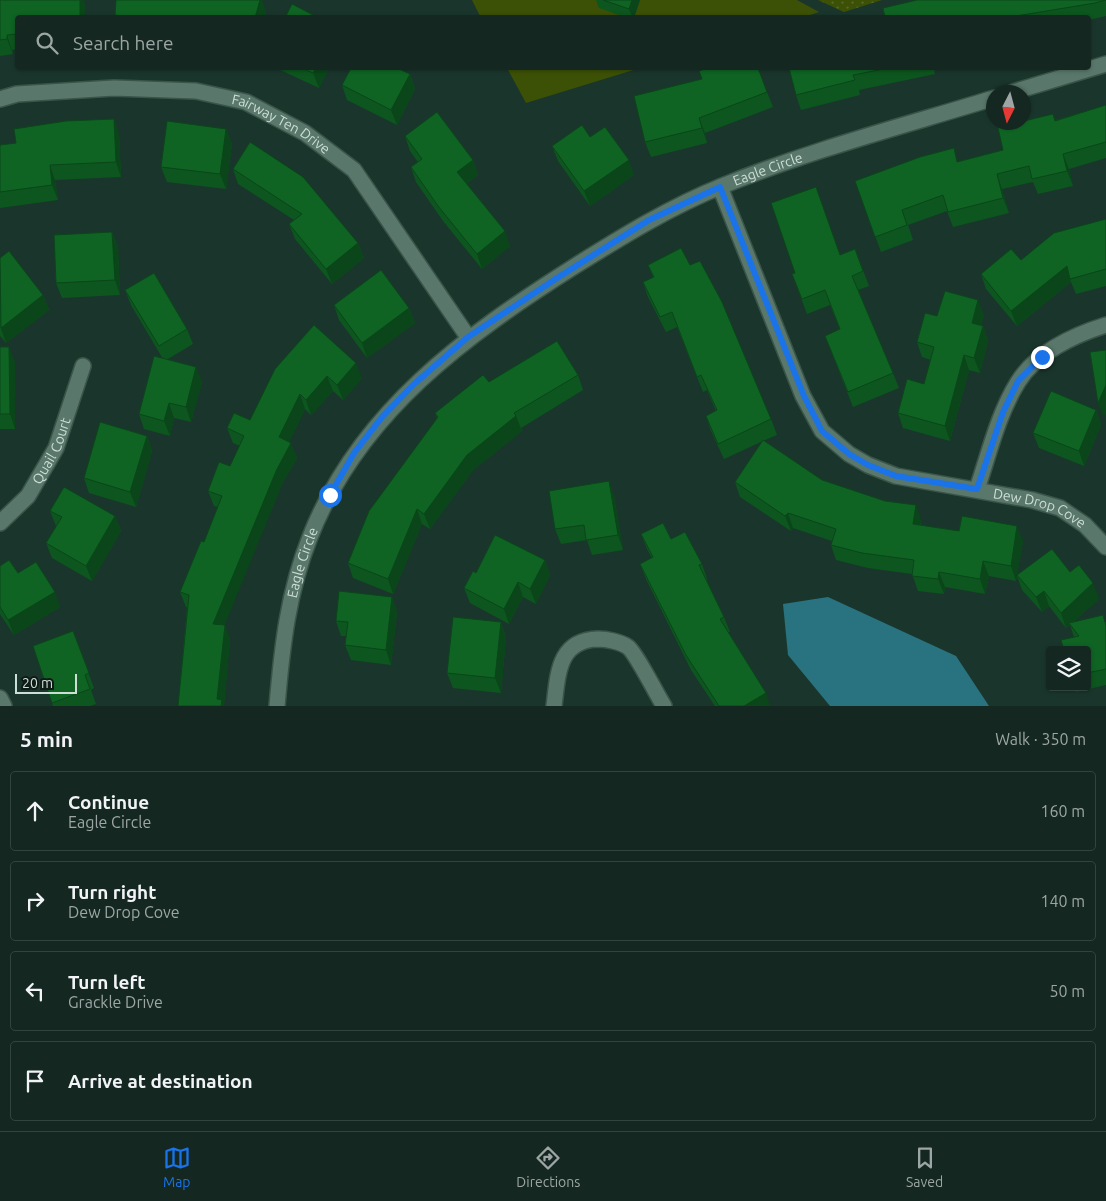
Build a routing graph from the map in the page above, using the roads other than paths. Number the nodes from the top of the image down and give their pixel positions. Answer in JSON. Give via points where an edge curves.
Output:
{"nodes":[{"id":1,"x":1106,"y":64,"type":"edge"},
{"id":2,"x":1091,"y":69,"type":"edge"},
{"id":3,"x":1086,"y":70,"type":"edge"},
{"id":4,"x":1031,"y":87,"type":"edge"},
{"id":5,"x":0,"y":99,"type":"edge"},
{"id":6,"x":986,"y":100,"type":"edge"},
{"id":7,"x":720,"y":187,"type":"junction"},
{"id":8,"x":1106,"y":325,"type":"edge"},
{"id":9,"x":468,"y":337,"type":"junction"},
{"id":10,"x":83,"y":366,"type":"dead end"},
{"id":11,"x":977,"y":489,"type":"junction"},
{"id":12,"x":0,"y":523,"type":"edge"},
{"id":13,"x":1106,"y":546,"type":"edge"},
{"id":14,"x":0,"y":698,"type":"edge"},
{"id":15,"x":4,"y":706,"type":"edge"},
{"id":16,"x":276,"y":706,"type":"edge"},
{"id":17,"x":554,"y":706,"type":"edge"},
{"id":18,"x":664,"y":706,"type":"edge"}],
"edges":[{"from":1,"to":2,"type":"street"},
{"from":3,"to":4,"type":"street"},
{"from":5,"to":9,"type":"street","name":"Fairway Ten Drive","via":[[17,94],[114,88],[196,91],[246,102],[305,133],[354,170]]},
{"from":6,"to":7,"type":"street","name":"Eagle Circle","via":[[798,157]]},
{"from":7,"to":9,"type":"street","name":"Eagle Circle","via":[[649,220]]},
{"from":7,"to":11,"type":"street","name":"Dew Drop Cove","via":[[804,396],[822,431],[856,458],[896,476]]},
{"from":8,"to":11,"type":"street","via":[[1064,340],[1018,381],[1003,412]]},
{"from":9,"to":16,"type":"street","name":"Eagle Circle","via":[[382,417],[354,453],[330,495],[310,536],[292,588],[283,634]]},
{"from":10,"to":12,"type":"street","name":"Quail Court","via":[[56,448],[28,496]]},
{"from":11,"to":13,"type":"street","name":"Dew Drop Cove","via":[[1060,508],[1085,525]]},
{"from":14,"to":15,"type":"street"},
{"from":17,"to":18,"type":"street","via":[[558,670],[568,651],[584,639],[605,639],[628,648]]}]}
